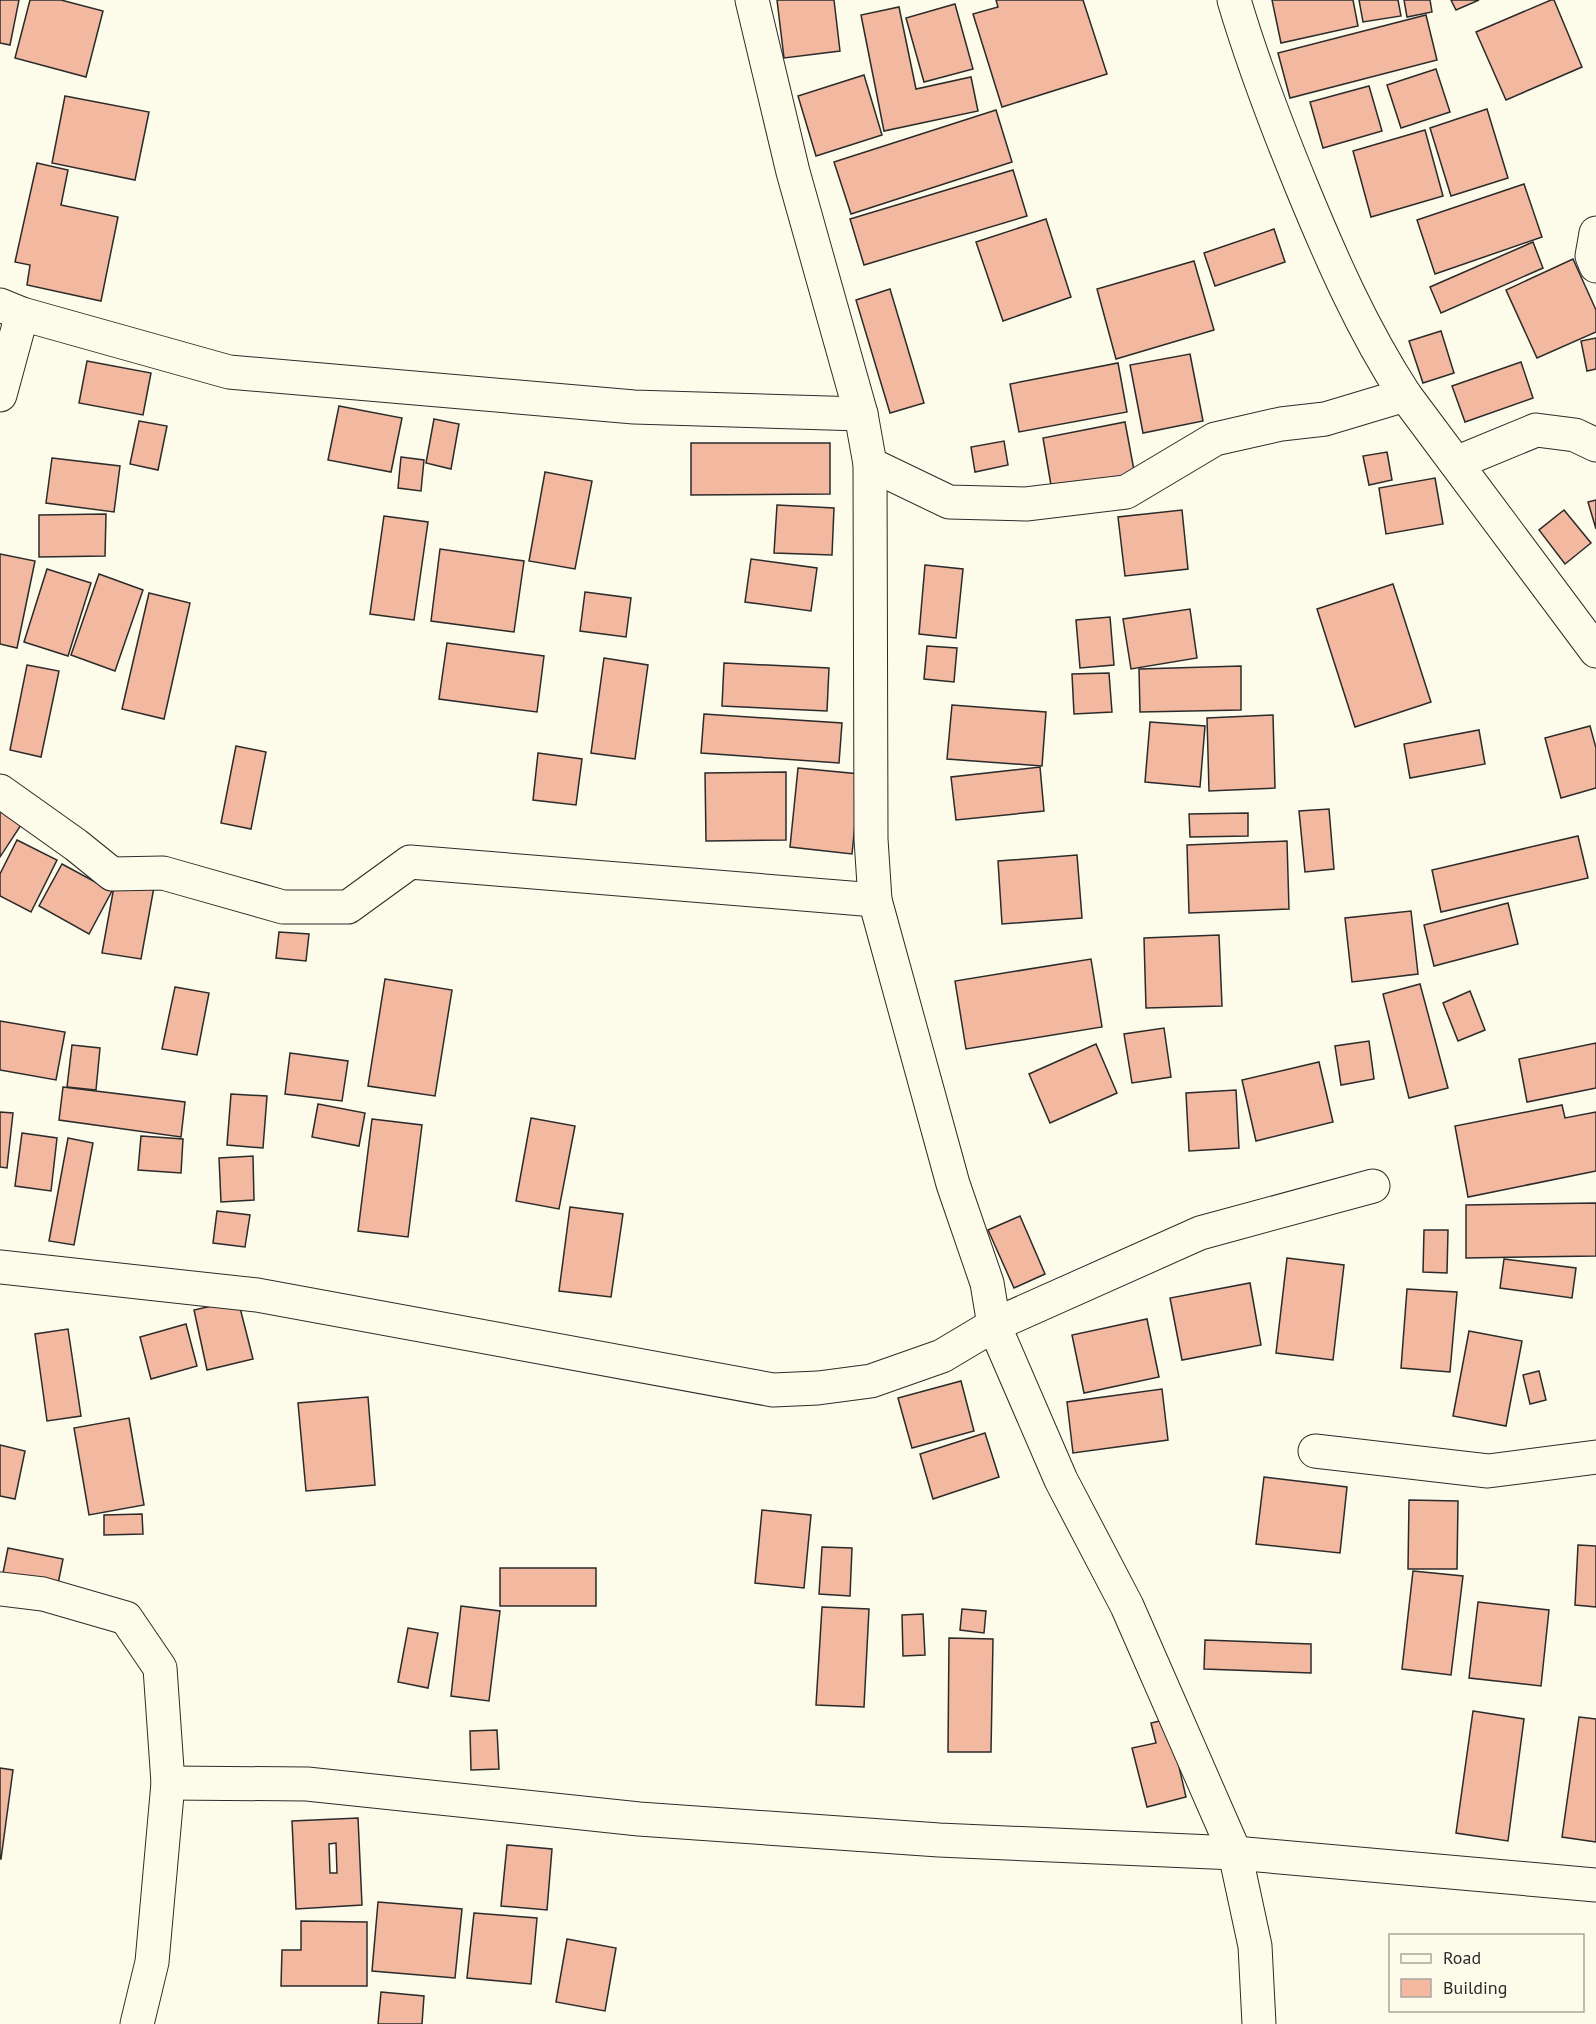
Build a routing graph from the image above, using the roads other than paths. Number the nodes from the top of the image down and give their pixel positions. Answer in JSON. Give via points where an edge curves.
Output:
{"nodes":[{"id":1,"x":752,"y":0,"type":"edge"},
{"id":2,"x":1234,"y":0,"type":"edge"},
{"id":3,"x":1596,"y":233,"type":"edge"},
{"id":4,"x":1596,"y":266,"type":"edge"},
{"id":5,"x":11,"y":309,"type":"edge"},
{"id":6,"x":0,"y":395,"type":"edge"},
{"id":7,"x":1405,"y":395,"type":"junction"},
{"id":8,"x":861,"y":414,"type":"junction"},
{"id":9,"x":1596,"y":445,"type":"edge"},
{"id":10,"x":1456,"y":463,"type":"junction"},
{"id":11,"x":870,"y":464,"type":"junction"},
{"id":12,"x":1596,"y":651,"type":"edge"},
{"id":13,"x":0,"y":791,"type":"edge"},
{"id":14,"x":875,"y":900,"type":"junction"},
{"id":15,"x":1373,"y":1186,"type":"dead end"},
{"id":16,"x":0,"y":1268,"type":"edge"},
{"id":17,"x":994,"y":1325,"type":"junction"},
{"id":18,"x":1315,"y":1451,"type":"dead end"},
{"id":19,"x":1596,"y":1456,"type":"edge"},
{"id":20,"x":0,"y":1589,"type":"edge"},
{"id":21,"x":168,"y":1783,"type":"junction"},
{"id":22,"x":1235,"y":1853,"type":"junction"},
{"id":23,"x":1596,"y":1885,"type":"edge"},
{"id":24,"x":137,"y":2024,"type":"edge"},
{"id":25,"x":1258,"y":2024,"type":"edge"}],
"edges":[{"from":1,"to":8,"type":"street","via":[[794,172]]},
{"from":2,"to":7,"type":"street","via":[[1255,71],[1329,252],[1376,351]]},
{"from":3,"to":4,"type":"street","via":[[1592,256]]},
{"from":5,"to":6,"type":"street"},
{"from":5,"to":8,"type":"street","via":[[229,372],[634,407]]},
{"from":7,"to":10,"type":"street"},
{"from":7,"to":11,"type":"street","via":[[1325,419],[1215,439],[1126,492],[1026,504],[950,502]]},
{"from":8,"to":11,"type":"street"},
{"from":9,"to":10,"type":"street","via":[[1575,435],[1536,430]]},
{"from":10,"to":12,"type":"street"},
{"from":11,"to":14,"type":"street","via":[[871,839]]},
{"from":13,"to":14,"type":"street","via":[[112,874],[163,873],[283,907],[348,907],[410,862]]},
{"from":14,"to":17,"type":"street","via":[[953,1184],[987,1284]]},
{"from":15,"to":17,"type":"street","via":[[1200,1233]]},
{"from":16,"to":17,"type":"street","via":[[257,1295],[773,1390],[872,1381],[942,1356]]},
{"from":17,"to":22,"type":"street","via":[[1061,1480],[1127,1606]]},
{"from":18,"to":19,"type":"street","via":[[1488,1471]]},
{"from":20,"to":21,"type":"street","via":[[43,1594],[126,1618],[160,1668]]},
{"from":21,"to":22,"type":"street","via":[[308,1784],[651,1820],[939,1840]]},
{"from":21,"to":24,"type":"street","via":[[152,1962]]},
{"from":22,"to":23,"type":"street"},
{"from":22,"to":25,"type":"street","via":[[1255,1947]]}]}
